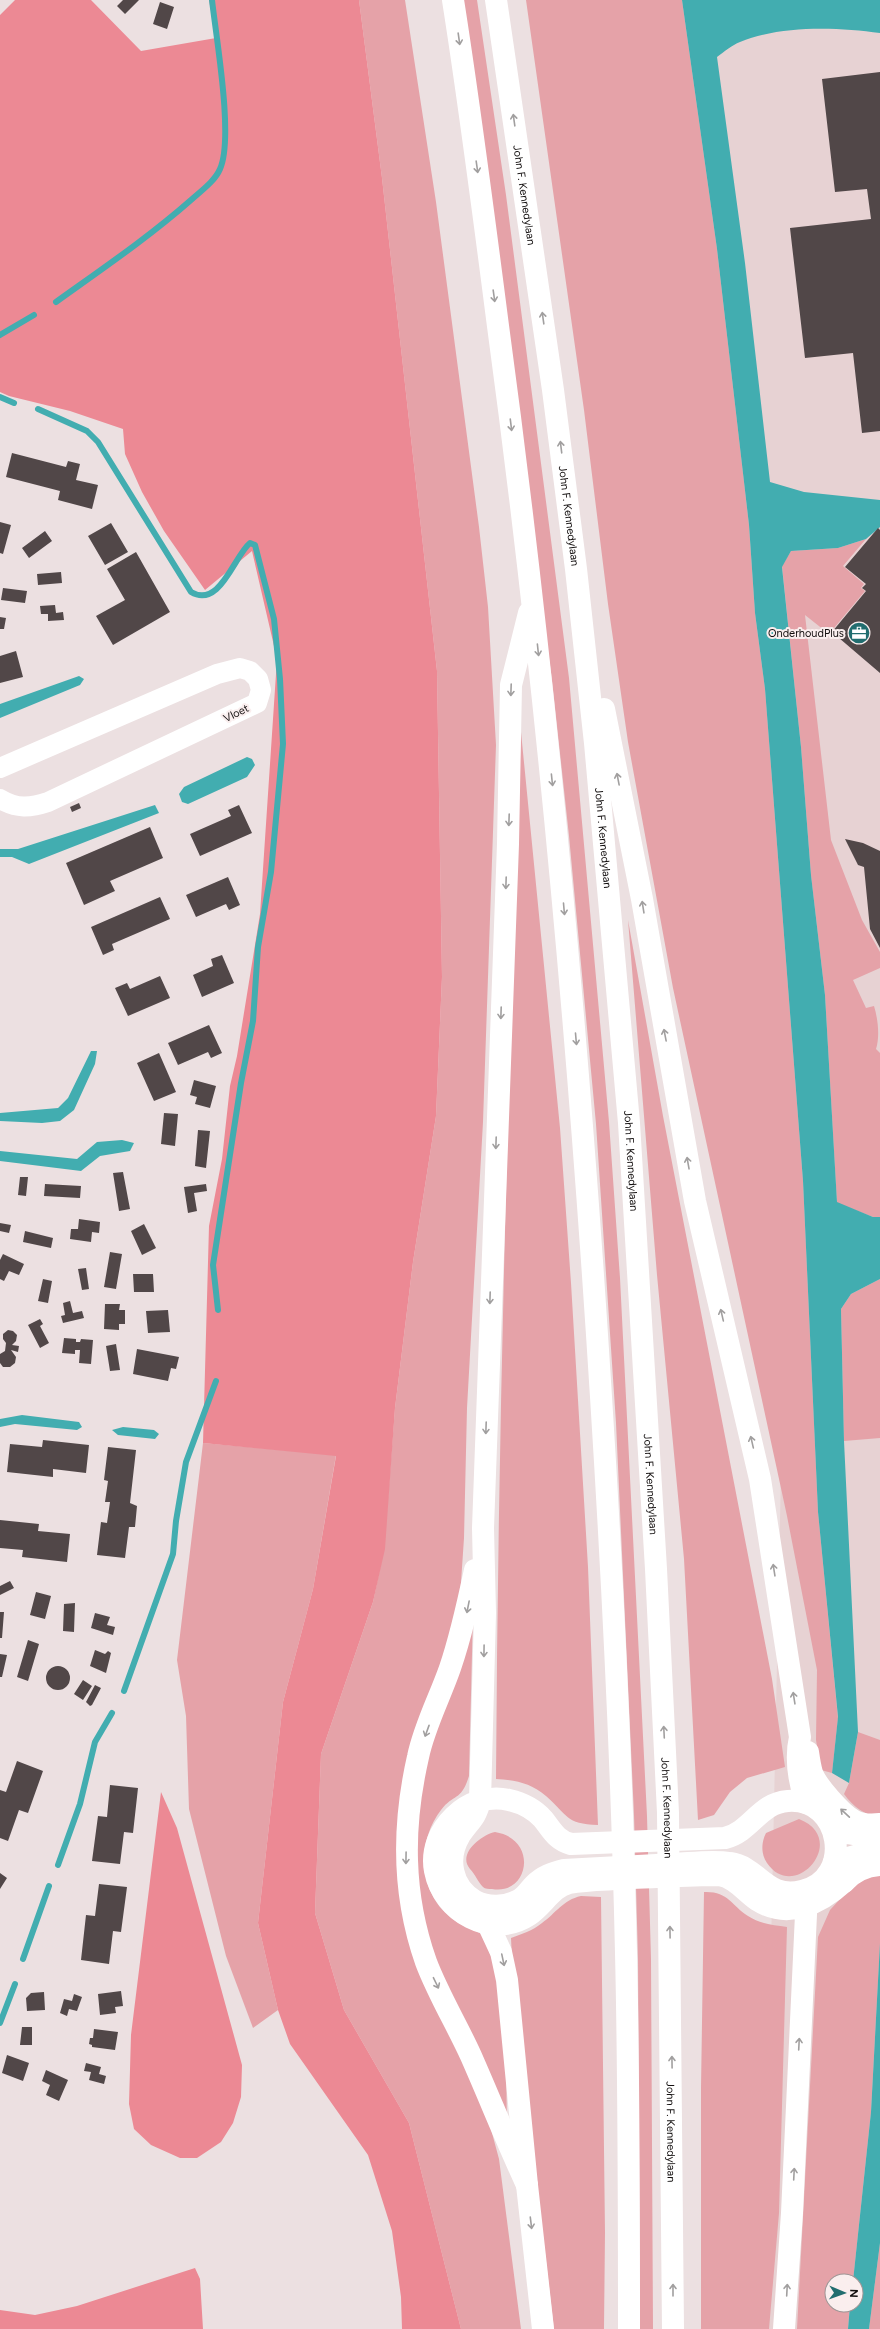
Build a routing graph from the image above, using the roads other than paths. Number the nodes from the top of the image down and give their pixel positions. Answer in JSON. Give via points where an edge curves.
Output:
{"nodes":[{"id":1,"x":453,"y":0,"type":"edge"},
{"id":2,"x":496,"y":0,"type":"edge"},
{"id":3,"x":576,"y":569,"type":"junction"},
{"id":4,"x":533,"y":598,"type":"junction"},
{"id":5,"x":0,"y":768,"type":"edge"},
{"id":6,"x":0,"y":799,"type":"edge"},
{"id":7,"x":483,"y":1528,"type":"junction"},
{"id":8,"x":800,"y":1737,"type":"junction"},
{"id":9,"x":480,"y":1801,"type":"junction"},
{"id":10,"x":806,"y":1803,"type":"junction"},
{"id":11,"x":880,"y":1824,"type":"edge"},
{"id":12,"x":834,"y":1831,"type":"junction"},
{"id":13,"x":880,"y":1835,"type":"edge"},
{"id":14,"x":880,"y":1854,"type":"edge"},
{"id":15,"x":834,"y":1862,"type":"junction"},
{"id":16,"x":880,"y":1865,"type":"edge"},
{"id":17,"x":590,"y":1874,"type":"junction"},
{"id":18,"x":806,"y":1899,"type":"junction"},
{"id":19,"x":488,"y":1924,"type":"junction"},
{"id":20,"x":526,"y":2185,"type":"junction"},
{"id":21,"x":544,"y":2329,"type":"edge"},
{"id":22,"x":629,"y":2329,"type":"edge"},
{"id":23,"x":674,"y":2329,"type":"edge"},
{"id":24,"x":784,"y":2329,"type":"edge"}],
"edges":[{"from":1,"to":4,"type":"main road","one_way":true},
{"from":3,"to":2,"type":"main road","name":"John F. Kennedylaan","one_way":true,"via":[[549,359]]},
{"from":8,"to":3,"type":"main road","one_way":true,"via":[[760,1479],[695,1201],[642,899]]},
{"from":23,"to":3,"type":"main road","name":"John F. Kennedylaan","one_way":true,"via":[[668,1813],[656,1568],[629,1123],[595,743]]},
{"from":4,"to":7,"type":"main road","one_way":true,"via":[[511,684],[508,844]]},
{"from":4,"to":22,"type":"main road","one_way":true,"via":[[559,847],[581,1099],[610,1536],[626,1953]]},
{"from":5,"to":6,"type":"street","name":"Vloet","via":[[217,674],[240,668],[250,671],[258,679],[262,690],[257,703],[48,802],[33,807],[18,807]]},
{"from":7,"to":9,"type":"main road","one_way":true,"via":[[485,1613]]},
{"from":7,"to":20,"type":"main road","one_way":true,"via":[[466,1614],[451,1666],[418,1755],[409,1805],[405,1861],[412,1911],[426,1963],[470,2055]]},
{"from":8,"to":10,"type":"main road","via":[[797,1751]]},
{"from":11,"to":8,"type":"main road","one_way":true,"via":[[870,1825],[852,1820],[817,1784],[807,1750]]},
{"from":9,"to":10,"type":"main road","via":[[496,1798],[517,1802],[534,1811],[562,1842],[588,1844],[725,1838],[738,1834],[758,1814],[773,1804],[790,1801]]},
{"from":9,"to":17,"type":"main road","via":[[473,1820],[461,1834],[453,1855],[452,1869],[455,1882],[464,1893],[476,1901],[488,1906],[510,1904],[520,1900],[542,1878],[550,1874],[564,1870]]},
{"from":9,"to":19,"type":"main road","via":[[461,1809],[445,1826],[434,1853],[434,1867],[439,1886],[456,1910],[469,1918]]},
{"from":10,"to":12,"type":"main road","via":[[824,1815]]},
{"from":12,"to":13,"type":"main road"},
{"from":12,"to":15,"type":"main road","via":[[837,1846]]},
{"from":14,"to":15,"type":"main road","via":[[858,1855]]},
{"from":15,"to":18,"type":"main road"},
{"from":16,"to":18,"type":"main road","via":[[862,1869],[826,1898]]},
{"from":17,"to":18,"type":"main road","via":[[707,1869],[726,1862],[741,1865],[768,1887]]},
{"from":17,"to":19,"type":"main road","via":[[559,1887],[538,1909],[517,1921]]},
{"from":24,"to":18,"type":"main road","one_way":true},
{"from":19,"to":20,"type":"main road","one_way":true,"via":[[501,1952],[507,1980]]},
{"from":20,"to":21,"type":"main road","one_way":true}]}
